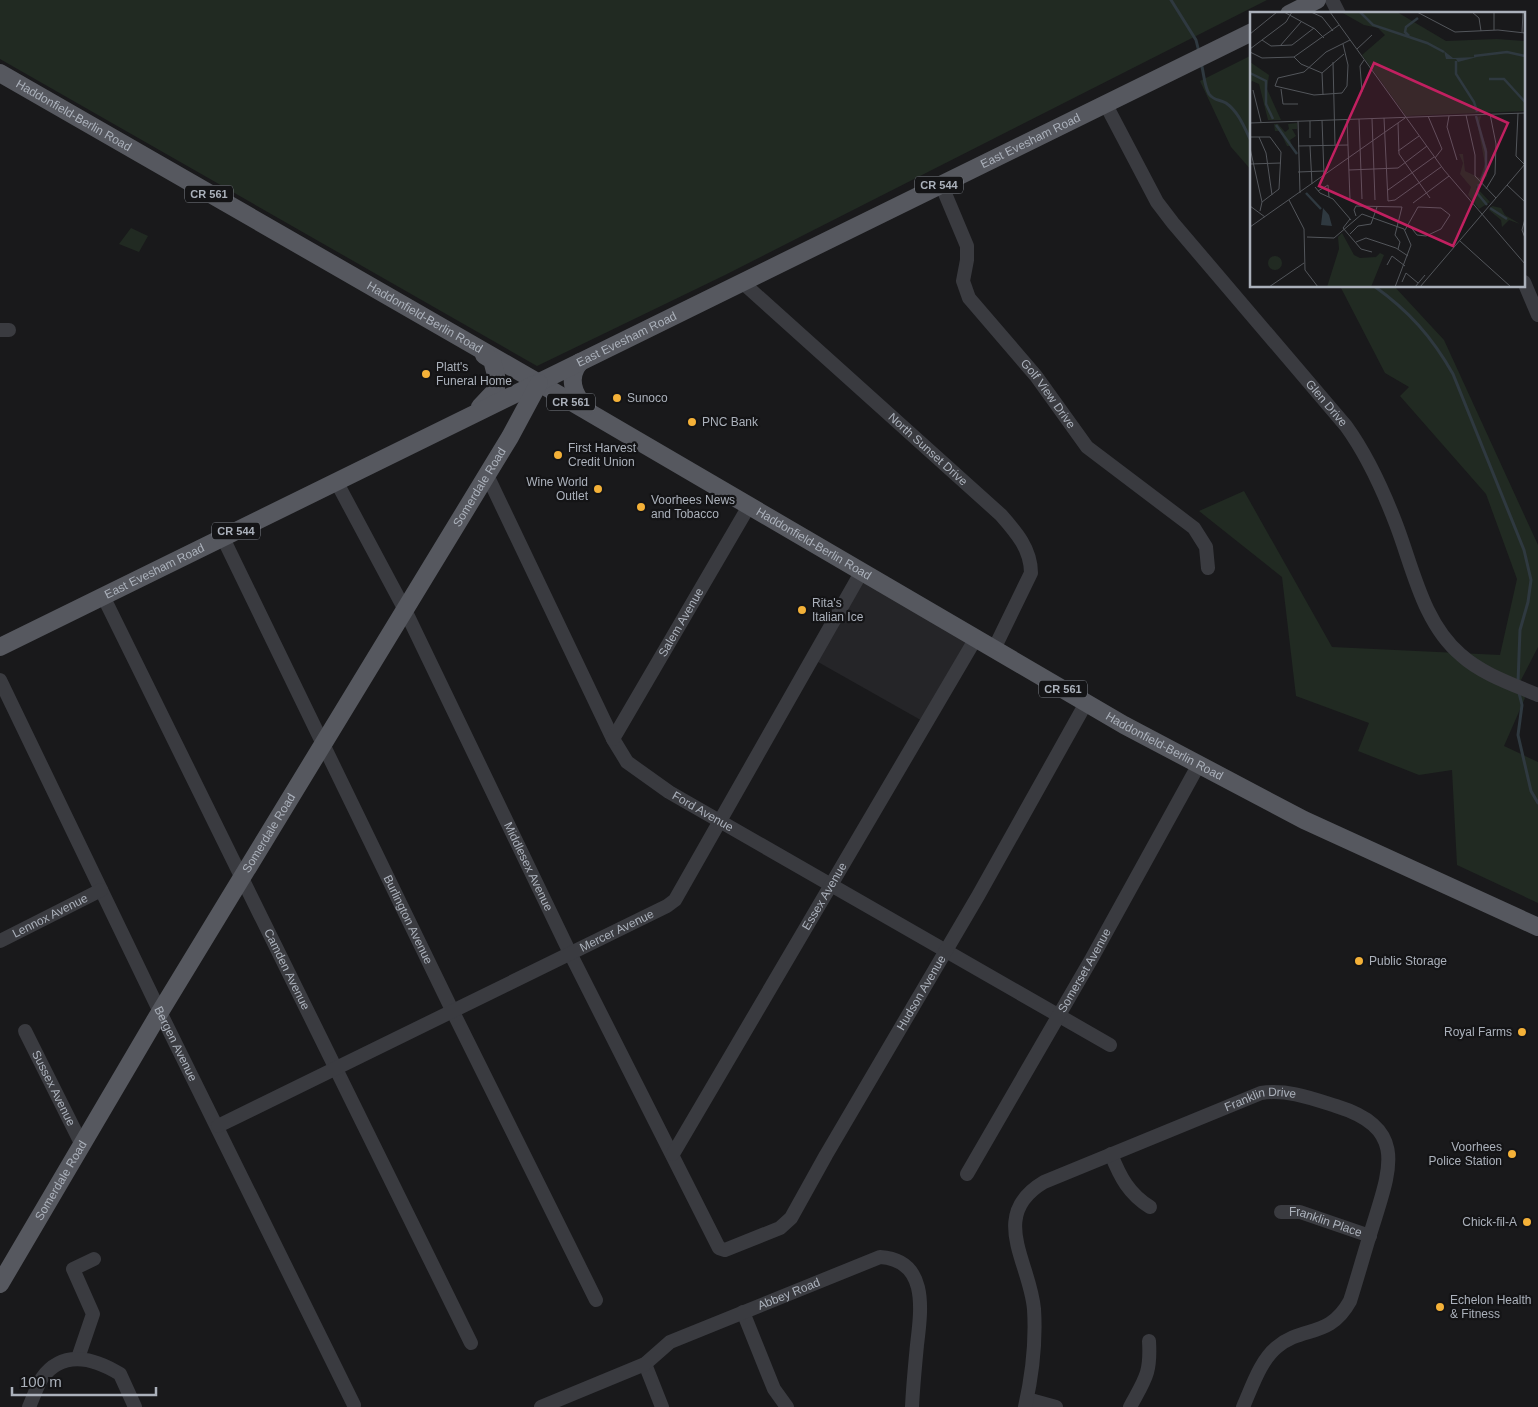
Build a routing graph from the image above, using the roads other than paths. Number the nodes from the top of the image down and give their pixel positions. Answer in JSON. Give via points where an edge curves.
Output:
{"nodes":[{"id":1,"x":1317,"y":0,"type":"edge"},
{"id":2,"x":1332,"y":0,"type":"edge"},
{"id":3,"x":1293,"y":12,"type":"edge"},
{"id":4,"x":1338,"y":12,"type":"edge"},
{"id":5,"x":1250,"y":33,"type":"edge"},
{"id":6,"x":0,"y":72,"type":"edge"},
{"id":7,"x":1105,"y":103,"type":"junction"},
{"id":8,"x":941,"y":184,"type":"junction"},
{"id":9,"x":742,"y":282,"type":"junction"},
{"id":10,"x":1526,"y":287,"type":"edge"},
{"id":11,"x":1538,"y":315,"type":"edge"},
{"id":12,"x":482,"y":351,"type":"junction"},
{"id":13,"x":580,"y":362,"type":"junction"},
{"id":14,"x":539,"y":383,"type":"junction"},
{"id":15,"x":587,"y":411,"type":"junction"},
{"id":16,"x":473,"y":415,"type":"junction"},
{"id":17,"x":487,"y":475,"type":"junction"},
{"id":18,"x":336,"y":481,"type":"junction"},
{"id":19,"x":749,"y":506,"type":"junction"},
{"id":20,"x":223,"y":538,"type":"junction"},
{"id":21,"x":1208,"y":568,"type":"dead end"},
{"id":22,"x":862,"y":572,"type":"junction"},
{"id":23,"x":103,"y":596,"type":"junction"},
{"id":24,"x":405,"y":610,"type":"junction"},
{"id":25,"x":976,"y":638,"type":"junction"},
{"id":26,"x":0,"y":647,"type":"edge"},
{"id":27,"x":994,"y":648,"type":"junction"},
{"id":28,"x":0,"y":680,"type":"edge"},
{"id":29,"x":1538,"y":695,"type":"edge"},
{"id":30,"x":1086,"y":703,"type":"junction"},
{"id":31,"x":613,"y":739,"type":"junction"},
{"id":32,"x":324,"y":744,"type":"junction"},
{"id":33,"x":1199,"y":764,"type":"junction"},
{"id":34,"x":719,"y":821,"type":"junction"},
{"id":35,"x":241,"y":879,"type":"junction"},
{"id":36,"x":832,"y":886,"type":"junction"},
{"id":37,"x":101,"y":890,"type":"junction"},
{"id":38,"x":1538,"y":927,"type":"edge"},
{"id":39,"x":0,"y":941,"type":"edge"},
{"id":40,"x":945,"y":952,"type":"junction"},
{"id":41,"x":570,"y":953,"type":"junction"},
{"id":42,"x":160,"y":1012,"type":"junction"},
{"id":43,"x":453,"y":1012,"type":"junction"},
{"id":44,"x":1058,"y":1017,"type":"junction"},
{"id":45,"x":25,"y":1031,"type":"dead end"},
{"id":46,"x":1110,"y":1045,"type":"dead end"},
{"id":47,"x":336,"y":1070,"type":"junction"},
{"id":48,"x":218,"y":1126,"type":"junction"},
{"id":49,"x":82,"y":1145,"type":"junction"},
{"id":50,"x":673,"y":1154,"type":"junction"},
{"id":51,"x":1111,"y":1154,"type":"junction"},
{"id":52,"x":967,"y":1174,"type":"dead end"},
{"id":53,"x":1150,"y":1207,"type":"dead end"},
{"id":54,"x":1281,"y":1212,"type":"dead end"},
{"id":55,"x":1370,"y":1236,"type":"junction"},
{"id":56,"x":725,"y":1250,"type":"joint"},
{"id":57,"x":94,"y":1259,"type":"dead end"},
{"id":58,"x":1,"y":1277,"type":"edge"},
{"id":59,"x":596,"y":1300,"type":"dead end"},
{"id":60,"x":743,"y":1312,"type":"junction"},
{"id":61,"x":1149,"y":1341,"type":"dead end"},
{"id":62,"x":471,"y":1343,"type":"dead end"},
{"id":63,"x":78,"y":1358,"type":"junction"},
{"id":64,"x":645,"y":1364,"type":"junction"},
{"id":65,"x":1026,"y":1403,"type":"edge"},
{"id":66,"x":354,"y":1405,"type":"dead end"},
{"id":67,"x":29,"y":1407,"type":"edge"},
{"id":68,"x":135,"y":1407,"type":"edge"},
{"id":69,"x":542,"y":1407,"type":"edge"},
{"id":70,"x":662,"y":1407,"type":"edge"},
{"id":71,"x":788,"y":1407,"type":"edge"},
{"id":72,"x":912,"y":1407,"type":"edge"},
{"id":73,"x":1056,"y":1407,"type":"edge"},
{"id":74,"x":1130,"y":1407,"type":"edge"},
{"id":75,"x":1243,"y":1407,"type":"edge"}],
"edges":[{"from":1,"to":3,"type":"main road"},
{"from":2,"to":4,"type":"street"},
{"from":5,"to":7,"type":"main road","name":"East Evesham Road","number":"CR 544"},
{"from":6,"to":12,"type":"main road","name":"Haddonfield-Berlin Road","number":"CR 561"},
{"from":7,"to":8,"type":"main road","name":"East Evesham Road","number":"CR 544"},
{"from":7,"to":29,"type":"street","name":"Glen Drive","via":[[1157,202],[1358,443],[1395,521],[1426,606],[1439,631],[1461,656],[1502,680]]},
{"from":8,"to":9,"type":"main road","name":"East Evesham Road","number":"CR 544"},
{"from":8,"to":21,"type":"street","name":"Golf View Drive","via":[[967,246],[963,280],[969,298],[1036,376],[1087,447],[1194,528],[1206,547]]},
{"from":9,"to":13,"type":"main road","name":"East Evesham Road","number":"CR 544"},
{"from":9,"to":27,"type":"street","name":"North Sunset Drive","via":[[1001,516],[1019,536],[1031,562],[1030,573]]},
{"from":10,"to":11,"type":"street"},
{"from":12,"to":14,"type":"main road","name":"Haddonfield-Berlin Road","number":"CR 561"},
{"from":12,"to":16,"type":"main road","via":[[492,360],[496,390]]},
{"from":13,"to":14,"type":"main road","name":"East Evesham Road","number":"CR 544"},
{"from":13,"to":15,"type":"main road","via":[[573,387]]},
{"from":14,"to":15,"type":"main road","name":"Haddonfield-Berlin Road","number":"CR 561"},
{"from":14,"to":16,"type":"main road","name":"East Evesham Road","number":"CR 544"},
{"from":14,"to":17,"type":"main road","name":"Somerdale Road"},
{"from":15,"to":19,"type":"main road","name":"Haddonfield-Berlin Road","number":"CR 561"},
{"from":16,"to":18,"type":"main road","name":"East Evesham Road","number":"CR 544"},
{"from":17,"to":24,"type":"main road","name":"Somerdale Road"},
{"from":17,"to":31,"type":"street","name":"Ford Avenue"},
{"from":18,"to":20,"type":"main road","name":"East Evesham Road","number":"CR 544"},
{"from":18,"to":24,"type":"street","name":"Middlesex Avenue"},
{"from":19,"to":22,"type":"main road","name":"Haddonfield-Berlin Road","number":"CR 561"},
{"from":19,"to":31,"type":"street","name":"Salem Avenue"},
{"from":20,"to":23,"type":"main road","name":"East Evesham Road","number":"CR 544"},
{"from":20,"to":32,"type":"street","name":"Burlington Avenue"},
{"from":22,"to":25,"type":"main road","name":"Haddonfield-Berlin Road","number":"CR 561"},
{"from":22,"to":34,"type":"street","name":"Mercer Avenue"},
{"from":23,"to":26,"type":"main road","name":"East Evesham Road","number":"CR 544"},
{"from":23,"to":35,"type":"street","name":"Camden Avenue"},
{"from":24,"to":32,"type":"main road","name":"Somerdale Road"},
{"from":24,"to":41,"type":"street","name":"Middlesex Avenue"},
{"from":25,"to":27,"type":"main road","name":"Haddonfield-Berlin Road","number":"CR 561"},
{"from":25,"to":36,"type":"street","name":"Essex Avenue"},
{"from":27,"to":30,"type":"main road","name":"Haddonfield-Berlin Road","number":"CR 561"},
{"from":28,"to":37,"type":"street","name":"Bergen Avenue"},
{"from":30,"to":33,"type":"main road","name":"Haddonfield-Berlin Road","number":"CR 561"},
{"from":30,"to":40,"type":"street","name":"Hudson Avenue"},
{"from":31,"to":34,"type":"street","name":"Ford Avenue","via":[[627,762],[639,772]]},
{"from":32,"to":35,"type":"main road","name":"Somerdale Road"},
{"from":32,"to":43,"type":"street","name":"Burlington Avenue"},
{"from":33,"to":38,"type":"main road","name":"Haddonfield-Berlin Road","number":"CR 561","via":[[1304,820]]},
{"from":33,"to":44,"type":"street","name":"Somerset Avenue"},
{"from":34,"to":36,"type":"street","name":"Ford Avenue"},
{"from":34,"to":41,"type":"street","name":"Mercer Avenue","via":[[675,900]]},
{"from":35,"to":42,"type":"main road","name":"Somerdale Road"},
{"from":35,"to":47,"type":"street","name":"Camden Avenue"},
{"from":36,"to":40,"type":"street","name":"Ford Avenue"},
{"from":36,"to":50,"type":"street","name":"Essex Avenue"},
{"from":37,"to":39,"type":"street","name":"Lennox Avenue"},
{"from":37,"to":42,"type":"street","name":"Bergen Avenue"},
{"from":40,"to":44,"type":"street","name":"Ford Avenue"},
{"from":40,"to":56,"type":"street","name":"Hudson Avenue","via":[[791,1218],[780,1228]]},
{"from":41,"to":43,"type":"street","name":"Mercer Avenue"},
{"from":41,"to":50,"type":"street","name":"Middlesex Avenue"},
{"from":42,"to":48,"type":"street","name":"Bergen Avenue"},
{"from":42,"to":49,"type":"main road","name":"Somerdale Road"},
{"from":43,"to":47,"type":"street","name":"Mercer Avenue"},
{"from":43,"to":59,"type":"street","name":"Burlington Avenue"},
{"from":44,"to":46,"type":"street","name":"Ford Avenue"},
{"from":44,"to":52,"type":"street","name":"Somerset Avenue"},
{"from":45,"to":49,"type":"street","name":"Sussex Avenue"},
{"from":47,"to":48,"type":"street","name":"Mercer Avenue"},
{"from":47,"to":62,"type":"street","name":"Camden Avenue"},
{"from":48,"to":66,"type":"street","name":"Bergen Avenue"},
{"from":49,"to":58,"type":"main road","name":"Somerdale Road"},
{"from":50,"to":56,"type":"street","name":"Middlesex Avenue","via":[[719,1248]]},
{"from":51,"to":53,"type":"street","via":[[1130,1192]]},
{"from":51,"to":55,"type":"street","name":"Franklin Drive","via":[[1261,1093],[1290,1093],[1332,1105],[1367,1118],[1386,1144],[1388,1172]]},
{"from":51,"to":65,"type":"street","name":"Franklin Drive","via":[[1044,1182],[1034,1188],[1019,1207],[1015,1219],[1015,1241],[1028,1276],[1034,1310]]},
{"from":54,"to":55,"type":"street","name":"Franklin Place","via":[[1300,1212]]},
{"from":55,"to":75,"type":"street","name":"Franklin Drive","via":[[1345,1311],[1330,1325],[1278,1346],[1267,1357]]},
{"from":57,"to":63,"type":"street","via":[[73,1269],[93,1314]]},
{"from":60,"to":64,"type":"street","name":"Abbey Road","via":[[670,1342]]},
{"from":60,"to":71,"type":"street","via":[[774,1389]]},
{"from":60,"to":72,"type":"street","name":"Abbey Road","via":[[872,1258],[898,1260],[914,1275],[920,1297]]},
{"from":61,"to":74,"type":"street","via":[[1151,1364]]},
{"from":63,"to":67,"type":"street","via":[[52,1368],[42,1379]]},
{"from":63,"to":68,"type":"street","via":[[120,1374]]},
{"from":64,"to":69,"type":"street","name":"Abbey Road"},
{"from":64,"to":70,"type":"street"},
{"from":65,"to":73,"type":"street","name":"Franklin Drive"}]}
